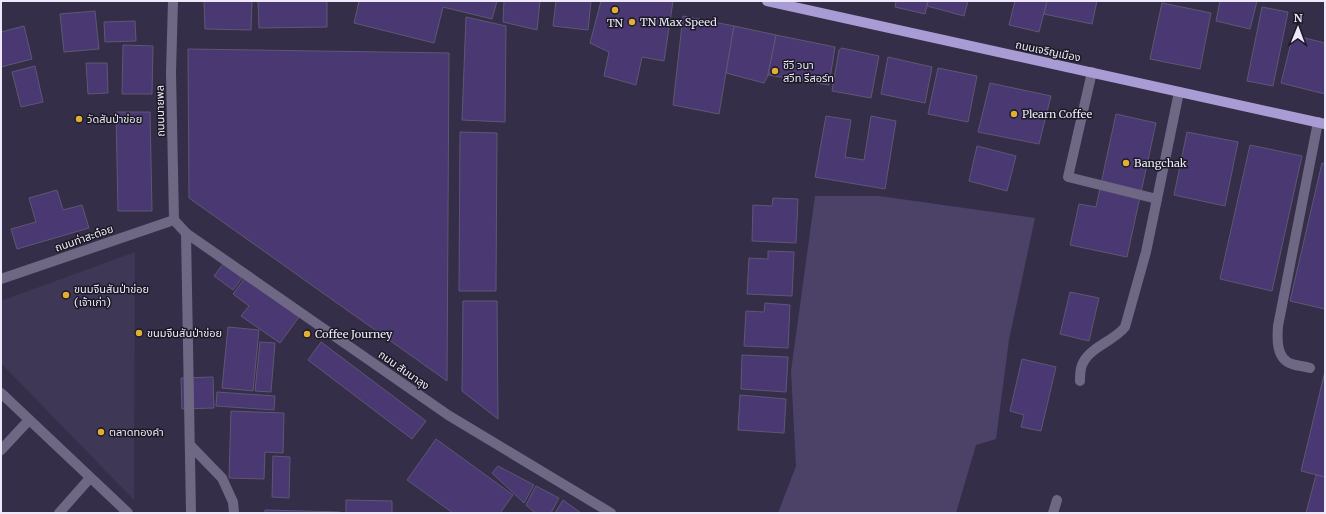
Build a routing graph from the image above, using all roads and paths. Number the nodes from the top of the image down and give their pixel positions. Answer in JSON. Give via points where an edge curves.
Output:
{"nodes":[{"id":1,"x":173,"y":1,"type":"edge"},
{"id":2,"x":767,"y":1,"type":"edge"},
{"id":3,"x":1092,"y":72,"type":"junction"},
{"id":4,"x":1179,"y":92,"type":"junction"},
{"id":5,"x":1321,"y":123,"type":"edge"},
{"id":6,"x":1157,"y":199,"type":"junction"},
{"id":7,"x":174,"y":220,"type":"junction"},
{"id":8,"x":186,"y":233,"type":"junction"},
{"id":9,"x":1,"y":279,"type":"edge"},
{"id":10,"x":1310,"y":368,"type":"dead end"},
{"id":11,"x":1080,"y":381,"type":"dead end"},
{"id":12,"x":1,"y":393,"type":"edge"},
{"id":13,"x":29,"y":420,"type":"junction"},
{"id":14,"x":190,"y":445,"type":"junction"},
{"id":15,"x":1,"y":450,"type":"edge"},
{"id":16,"x":90,"y":478,"type":"junction"},
{"id":17,"x":1057,"y":500,"type":"dead end"},
{"id":18,"x":59,"y":513,"type":"edge"},
{"id":19,"x":128,"y":513,"type":"edge"},
{"id":20,"x":191,"y":513,"type":"edge"},
{"id":21,"x":234,"y":513,"type":"edge"},
{"id":22,"x":611,"y":513,"type":"edge"},
{"id":23,"x":1053,"y":513,"type":"edge"}],
"edges":[{"from":1,"to":7,"type":"street","name":"ถนนนายพล","via":[[171,72]]},
{"from":2,"to":3,"type":"main road","name":"ถนนเจริญเมือง"},
{"from":3,"to":4,"type":"main road","name":"ถนนเจริญเมือง"},
{"from":3,"to":6,"type":"street","via":[[1068,177]]},
{"from":4,"to":5,"type":"main road","name":"ถนนเจริญเมือง"},
{"from":4,"to":6,"type":"street"},
{"from":5,"to":10,"type":"street","via":[[1277,340],[1282,358],[1290,364]]},
{"from":6,"to":11,"type":"street","via":[[1146,252],[1125,327],[1120,334],[1093,351],[1084,360]]},
{"from":7,"to":8,"type":"street","name":"ถนน สันนาลุง"},
{"from":7,"to":9,"type":"street","name":"ถนนท่าสะต๋อย"},
{"from":8,"to":14,"type":"street"},
{"from":8,"to":22,"type":"street","name":"ถนน สันนาลุง","via":[[448,415]]},
{"from":12,"to":13,"type":"street"},
{"from":13,"to":15,"type":"street"},
{"from":13,"to":16,"type":"street"},
{"from":14,"to":20,"type":"street"},
{"from":14,"to":21,"type":"street","via":[[222,478],[233,502]]},
{"from":16,"to":18,"type":"street"},
{"from":16,"to":19,"type":"street"},
{"from":17,"to":23,"type":"street"}]}
